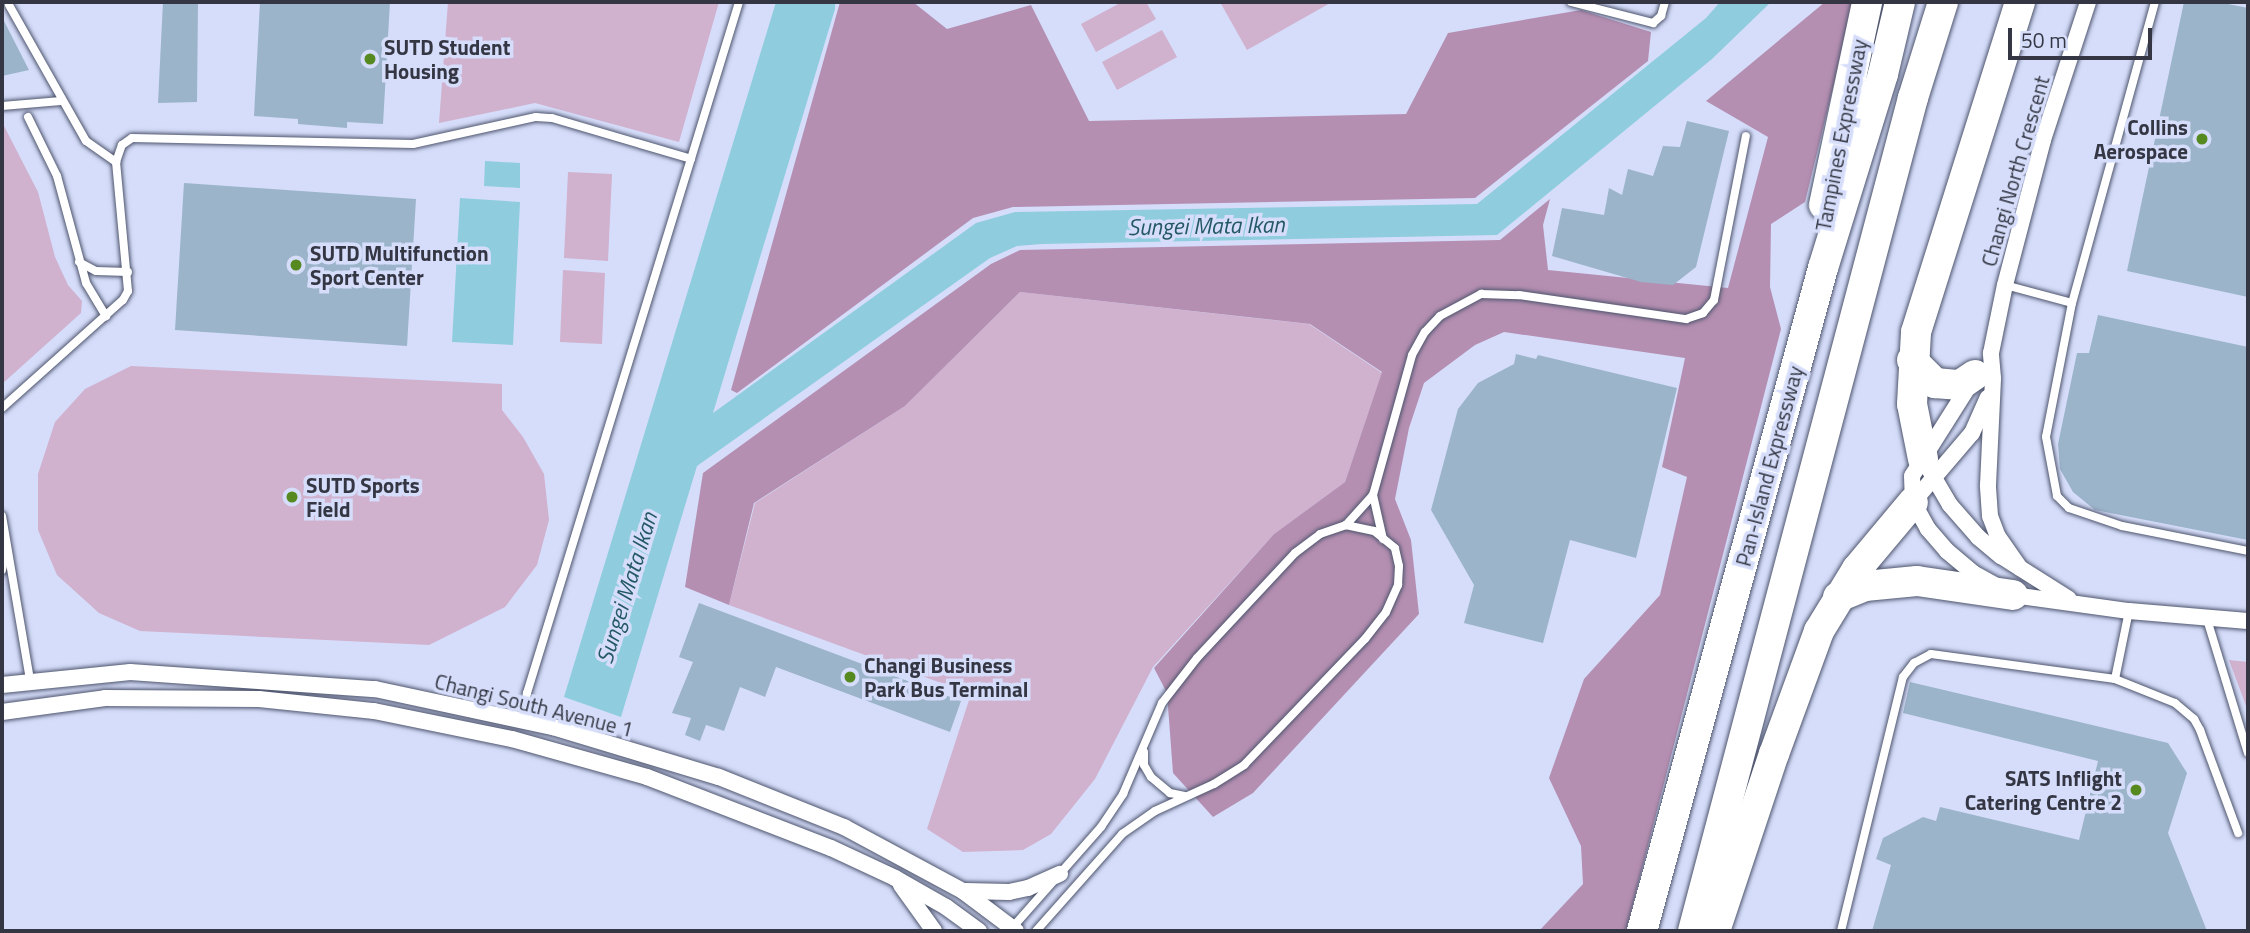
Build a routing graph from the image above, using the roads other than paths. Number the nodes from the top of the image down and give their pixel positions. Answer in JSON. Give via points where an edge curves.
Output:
{"nodes":[{"id":1,"x":739,"y":2,"type":"edge"},
{"id":2,"x":1571,"y":2,"type":"edge"},
{"id":3,"x":1665,"y":2,"type":"edge"},
{"id":4,"x":1867,"y":2,"type":"edge"},
{"id":5,"x":1900,"y":2,"type":"edge"},
{"id":6,"x":1943,"y":2,"type":"edge"},
{"id":7,"x":2020,"y":2,"type":"edge"},
{"id":8,"x":2088,"y":2,"type":"edge"},
{"id":9,"x":2154,"y":2,"type":"edge"},
{"id":10,"x":9,"y":5,"type":"dead end"},
{"id":11,"x":61,"y":101,"type":"junction"},
{"id":12,"x":2,"y":106,"type":"edge"},
{"id":13,"x":27,"y":117,"type":"dead end"},
{"id":14,"x":1745,"y":136,"type":"dead end"},
{"id":15,"x":691,"y":159,"type":"junction"},
{"id":16,"x":116,"y":162,"type":"junction"},
{"id":17,"x":79,"y":262,"type":"junction"},
{"id":18,"x":1823,"y":268,"type":"junction"},
{"id":19,"x":128,"y":272,"type":"junction"},
{"id":20,"x":2005,"y":285,"type":"junction"},
{"id":21,"x":2072,"y":303,"type":"junction"},
{"id":22,"x":106,"y":316,"type":"junction"},
{"id":23,"x":1912,"y":360,"type":"junction"},
{"id":24,"x":1986,"y":369,"type":"junction"},
{"id":25,"x":2,"y":408,"type":"edge"},
{"id":26,"x":1929,"y":469,"type":"junction"},
{"id":27,"x":1373,"y":495,"type":"junction"},
{"id":28,"x":1913,"y":502,"type":"junction"},
{"id":29,"x":2,"y":516,"type":"edge"},
{"id":30,"x":1346,"y":525,"type":"junction"},
{"id":31,"x":1383,"y":539,"type":"junction"},
{"id":32,"x":7,"y":546,"type":"junction"},
{"id":33,"x":2248,"y":551,"type":"edge"},
{"id":34,"x":2,"y":570,"type":"edge"},
{"id":35,"x":2016,"y":582,"type":"junction"},
{"id":36,"x":1838,"y":597,"type":"junction"},
{"id":37,"x":2074,"y":603,"type":"junction"},
{"id":38,"x":2129,"y":611,"type":"junction"},
{"id":39,"x":2206,"y":616,"type":"junction"},
{"id":40,"x":2248,"y":621,"type":"edge"},
{"id":41,"x":2116,"y":679,"type":"junction"},
{"id":42,"x":30,"y":680,"type":"junction"},
{"id":43,"x":2,"y":685,"type":"edge"},
{"id":44,"x":2,"y":712,"type":"edge"},
{"id":45,"x":524,"y":720,"type":"junction"},
{"id":46,"x":1143,"y":751,"type":"junction"},
{"id":47,"x":2248,"y":753,"type":"edge"},
{"id":48,"x":1189,"y":796,"type":"junction"},
{"id":49,"x":2238,"y":833,"type":"dead end"},
{"id":50,"x":1060,"y":874,"type":"junction"},
{"id":51,"x":895,"y":878,"type":"junction"},
{"id":52,"x":963,"y":891,"type":"junction"},
{"id":53,"x":1012,"y":930,"type":"edge"},
{"id":54,"x":934,"y":931,"type":"edge"},
{"id":55,"x":979,"y":931,"type":"edge"},
{"id":56,"x":1036,"y":931,"type":"edge"},
{"id":57,"x":1642,"y":931,"type":"edge"},
{"id":58,"x":1693,"y":931,"type":"edge"},
{"id":59,"x":1715,"y":931,"type":"edge"},
{"id":60,"x":1841,"y":931,"type":"edge"}],
"edges":[{"from":1,"to":15,"type":"lane"},
{"from":2,"to":3,"type":"lane","via":[[1653,23]]},
{"from":4,"to":18,"type":"highway","name":"Tampines Expressway","via":[[1824,209]]},
{"from":5,"to":18,"type":"highway","name":"Pan-Island Expressway","via":[[1883,74]]},
{"from":6,"to":58,"type":"highway","via":[[1913,98]]},
{"from":7,"to":23,"type":"highway","via":[[1926,297]]},
{"from":8,"to":20,"type":"street","name":"Changi North Crescent","via":[[2043,140]]},
{"from":9,"to":21,"type":"lane"},
{"from":10,"to":11,"type":"lane"},
{"from":11,"to":12,"type":"lane"},
{"from":11,"to":16,"type":"lane","via":[[86,141]]},
{"from":13,"to":17,"type":"lane","via":[[57,176]]},
{"from":14,"to":27,"type":"lane","via":[[1714,300],[1703,313],[1686,319],[1520,295],[1481,294],[1461,303],[1424,332],[1412,355]]},
{"from":15,"to":16,"type":"lane","via":[[537,117],[413,144],[132,138],[122,145]]},
{"from":15,"to":45,"type":"lane","via":[[527,693]]},
{"from":16,"to":19,"type":"lane"},
{"from":17,"to":19,"type":"lane","via":[[96,271]]},
{"from":17,"to":22,"type":"lane"},
{"from":18,"to":57,"type":"highway","name":"Pan-Island Expressway"},
{"from":19,"to":22,"type":"lane","via":[[128,291]]},
{"from":20,"to":21,"type":"lane"},
{"from":20,"to":24,"type":"street","name":"Changi North Crescent"},
{"from":21,"to":33,"type":"lane","via":[[2046,437],[2057,496],[2069,508],[2122,526]]},
{"from":22,"to":25,"type":"lane"},
{"from":23,"to":24,"type":"highway","via":[[1935,383],[1960,385]]},
{"from":23,"to":26,"type":"highway","via":[[1912,404]]},
{"from":24,"to":26,"type":"street","name":"Changi North Crescent","via":[[1963,400]]},
{"from":24,"to":26,"type":"street","name":"Changi North Crescent","via":[[1983,411],[1972,433]]},
{"from":24,"to":35,"type":"street","name":"Changi North Crescent","via":[[1990,516]]},
{"from":26,"to":28,"type":"street","name":"Changi North Crescent"},
{"from":26,"to":28,"type":"street","name":"Changi North Crescent","via":[[1912,476]]},
{"from":26,"to":35,"type":"street","name":"Changi North Crescent","via":[[1950,505]]},
{"from":27,"to":30,"type":"lane"},
{"from":27,"to":31,"type":"lane"},
{"from":28,"to":35,"type":"street","name":"Changi North Crescent","via":[[1928,529],[1973,573]]},
{"from":28,"to":36,"type":"highway"},
{"from":29,"to":32,"type":"lane"},
{"from":30,"to":31,"type":"lane","via":[[1374,531]]},
{"from":30,"to":46,"type":"lane","via":[[1320,534],[1295,553],[1233,618],[1163,703]]},
{"from":31,"to":48,"type":"lane","via":[[1395,548],[1399,566],[1398,585],[1386,612],[1244,765]]},
{"from":32,"to":34,"type":"lane"},
{"from":32,"to":42,"type":"lane"},
{"from":35,"to":36,"type":"highway","via":[[1917,581],[1865,586]]},
{"from":35,"to":37,"type":"street","name":"Changi North Crescent"},
{"from":35,"to":37,"type":"street","name":"Changi North Crescent"},
{"from":36,"to":59,"type":"highway","via":[[1800,681]]},
{"from":37,"to":38,"type":"street","name":"Changi North Crescent"},
{"from":38,"to":39,"type":"street","name":"Changi North Crescent"},
{"from":38,"to":41,"type":"lane"},
{"from":39,"to":40,"type":"street","name":"Changi North Crescent"},
{"from":39,"to":47,"type":"lane"},
{"from":41,"to":49,"type":"lane","via":[[2175,703],[2194,719]]},
{"from":41,"to":60,"type":"lane","via":[[1931,654],[1914,663],[1903,677]]},
{"from":42,"to":43,"type":"street","name":"Changi South Avenue 1"},
{"from":42,"to":45,"type":"street","name":"Changi South Avenue 1","via":[[130,672],[375,690]]},
{"from":44,"to":51,"type":"street","name":"Changi South Avenue 1","via":[[105,698],[259,699],[374,712],[512,739],[647,777],[831,848]]},
{"from":45,"to":52,"type":"street","name":"Changi South Avenue 1","via":[[719,777],[844,827]]},
{"from":46,"to":48,"type":"lane","via":[[1144,765],[1160,787]]},
{"from":46,"to":50,"type":"lane","via":[[1116,805]]},
{"from":48,"to":56,"type":"lane","via":[[1155,811],[1122,834]]},
{"from":50,"to":52,"type":"street","via":[[1009,892]]},
{"from":50,"to":53,"type":"lane"},
{"from":51,"to":54,"type":"street","name":"Changi South Avenue 1"},
{"from":51,"to":55,"type":"street","name":"Changi South Avenue 1"},
{"from":52,"to":53,"type":"street","name":"Changi South Avenue 1"}]}
